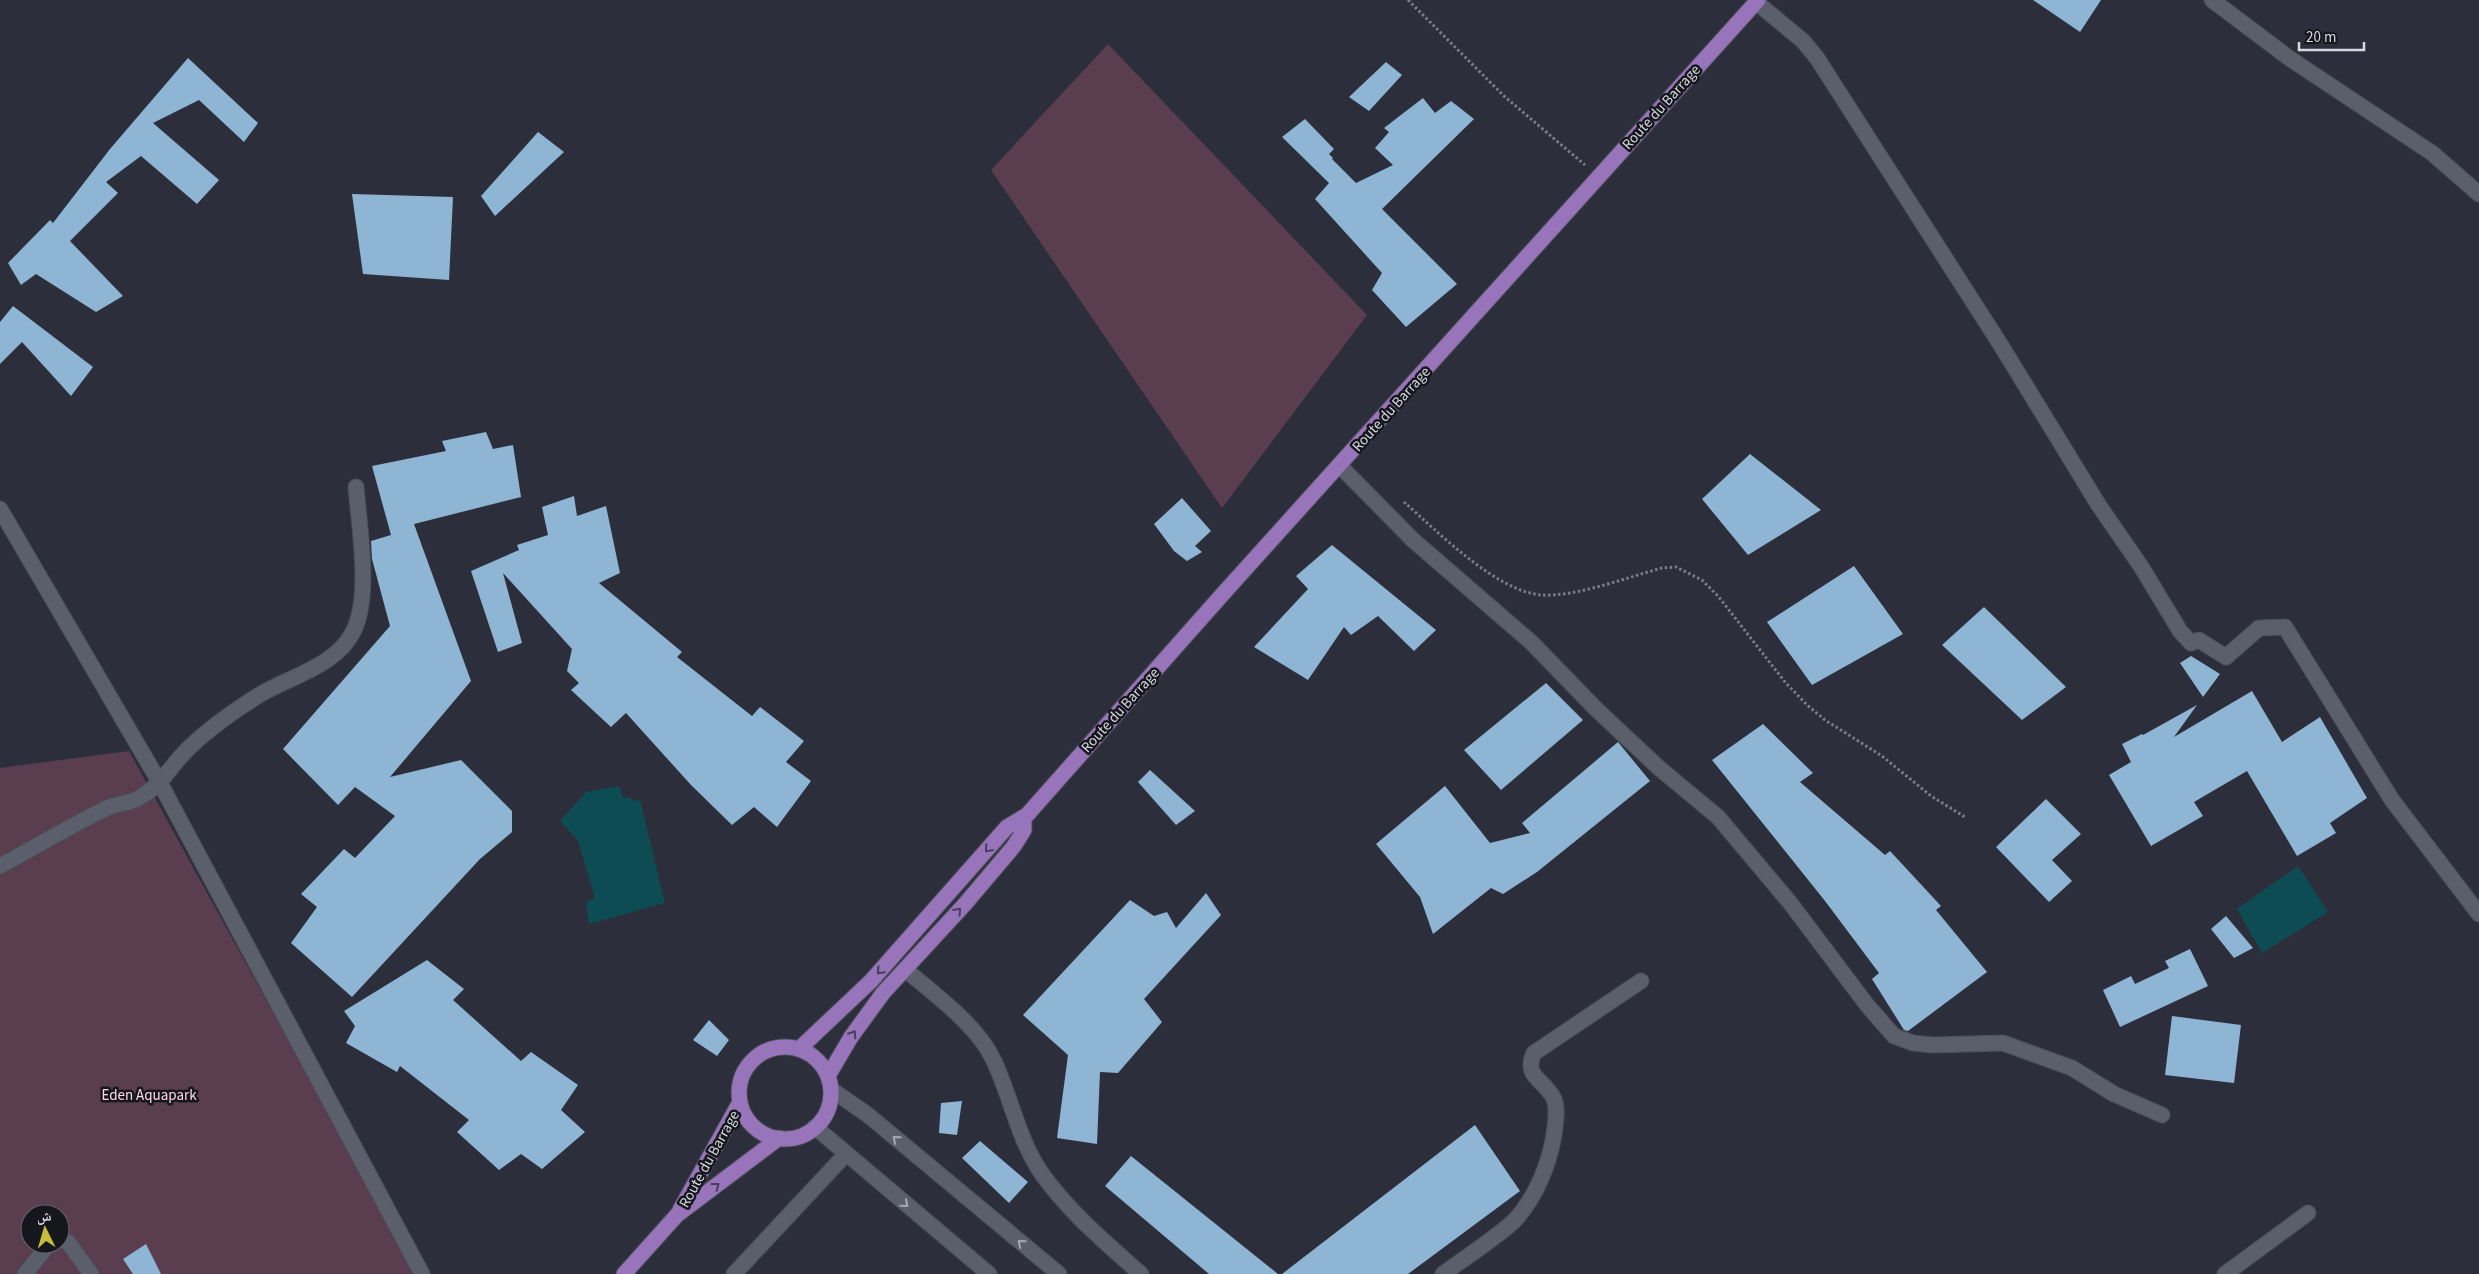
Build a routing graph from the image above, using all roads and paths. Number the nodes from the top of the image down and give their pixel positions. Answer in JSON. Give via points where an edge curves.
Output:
{"nodes":[{"id":1,"x":1408,"y":0,"type":"edge"},
{"id":2,"x":2212,"y":0,"type":"edge"},
{"id":3,"x":1757,"y":1,"type":"edge"},
{"id":4,"x":1599,"y":176,"type":"junction"},
{"id":5,"x":2479,"y":194,"type":"edge"},
{"id":6,"x":1339,"y":465,"type":"junction"},
{"id":7,"x":356,"y":487,"type":"dead end"},
{"id":8,"x":1401,"y":500,"type":"dead end"},
{"id":9,"x":0,"y":508,"type":"edge"},
{"id":10,"x":160,"y":783,"type":"junction"},
{"id":11,"x":1965,"y":817,"type":"dead end"},
{"id":12,"x":1024,"y":818,"type":"junction"},
{"id":13,"x":0,"y":866,"type":"edge"},
{"id":14,"x":2479,"y":914,"type":"edge"},
{"id":15,"x":906,"y":970,"type":"junction"},
{"id":16,"x":1641,"y":981,"type":"dead end"},
{"id":17,"x":799,"y":1049,"type":"junction"},
{"id":18,"x":830,"y":1084,"type":"junction"},
{"id":19,"x":740,"y":1102,"type":"junction"},
{"id":20,"x":2162,"y":1115,"type":"dead end"},
{"id":21,"x":815,"y":1128,"type":"junction"},
{"id":22,"x":779,"y":1138,"type":"junction"},
{"id":23,"x":845,"y":1155,"type":"junction"},
{"id":24,"x":2308,"y":1213,"type":"dead end"},
{"id":25,"x":677,"y":1215,"type":"junction"},
{"id":26,"x":70,"y":1245,"type":"edge"},
{"id":27,"x":40,"y":1254,"type":"edge"},
{"id":28,"x":25,"y":1274,"type":"edge"},
{"id":29,"x":91,"y":1274,"type":"edge"},
{"id":30,"x":422,"y":1274,"type":"edge"},
{"id":31,"x":624,"y":1274,"type":"edge"},
{"id":32,"x":734,"y":1274,"type":"edge"},
{"id":33,"x":989,"y":1274,"type":"edge"},
{"id":34,"x":1058,"y":1274,"type":"edge"},
{"id":35,"x":1141,"y":1274,"type":"edge"},
{"id":36,"x":1442,"y":1274,"type":"edge"},
{"id":37,"x":2226,"y":1274,"type":"edge"}],
"edges":[{"from":1,"to":4,"type":"path","via":[[1504,96]]},
{"from":2,"to":5,"type":"street","via":[[2289,58],[2432,153]]},
{"from":3,"to":4,"type":"main road","name":"Route du Barrage"},
{"from":3,"to":14,"type":"street","via":[[1803,41],[1817,58],[2180,631],[2191,643],[2199,640],[2226,657],[2259,628],[2285,627],[2392,800]]},
{"from":4,"to":6,"type":"main road","name":"Route du Barrage"},
{"from":6,"to":12,"type":"main road","name":"Route du Barrage"},
{"from":6,"to":20,"type":"street","via":[[1413,540],[1532,642],[1596,709],[1718,817],[1894,1036],[1932,1045],[2003,1043],[2072,1068],[2114,1094]]},
{"from":7,"to":10,"type":"street","via":[[362,588],[360,614],[354,631],[345,644],[322,663],[256,696],[212,728],[184,753]]},
{"from":8,"to":11,"type":"path","via":[[1468,558],[1522,592],[1543,595],[1566,593],[1662,568],[1676,567],[1691,573],[1718,596],[1807,705],[1882,756],[1931,796]]},
{"from":9,"to":10,"type":"street"},
{"from":10,"to":13,"type":"street","via":[[138,799],[108,807]]},
{"from":10,"to":30,"type":"street"},
{"from":15,"to":12,"type":"main road","name":"Route du Barrage","one_way":true,"via":[[1010,852],[1024,830]]},
{"from":12,"to":17,"type":"main road","name":"Route du Barrage","one_way":true,"via":[[1007,827],[871,981]]},
{"from":18,"to":15,"type":"main road","name":"Route du Barrage","one_way":true,"via":[[863,1020]]},
{"from":15,"to":35,"type":"street","via":[[982,1039],[994,1059],[1022,1135],[1041,1173],[1080,1221]]},
{"from":16,"to":36,"type":"street","via":[[1534,1053],[1529,1062],[1532,1073],[1554,1099],[1556,1115],[1551,1152],[1536,1190],[1514,1221]]},
{"from":17,"to":18,"type":"main road","via":[[817,1059]]},
{"from":17,"to":19,"type":"main road","name":"Route du Barrage","via":[[767,1050],[752,1060],[743,1074],[738,1096]]},
{"from":18,"to":21,"type":"main road","name":"Route du Barrage","via":[[830,1106]]},
{"from":34,"to":18,"type":"street","one_way":true},
{"from":19,"to":22,"type":"main road","name":"Route du Barrage","via":[[753,1127]]},
{"from":19,"to":25,"type":"main road","name":"Route du Barrage"},
{"from":21,"to":22,"type":"main road","name":"Route du Barrage","via":[[804,1136],[787,1140]]},
{"from":21,"to":23,"type":"street"},
{"from":25,"to":22,"type":"main road","name":"Route du Barrage","one_way":true},
{"from":23,"to":32,"type":"street"},
{"from":23,"to":33,"type":"street","one_way":true},
{"from":24,"to":37,"type":"street"},
{"from":25,"to":31,"type":"main road","name":"Route du Barrage"},
{"from":26,"to":29,"type":"street"},
{"from":27,"to":28,"type":"street"}]}
